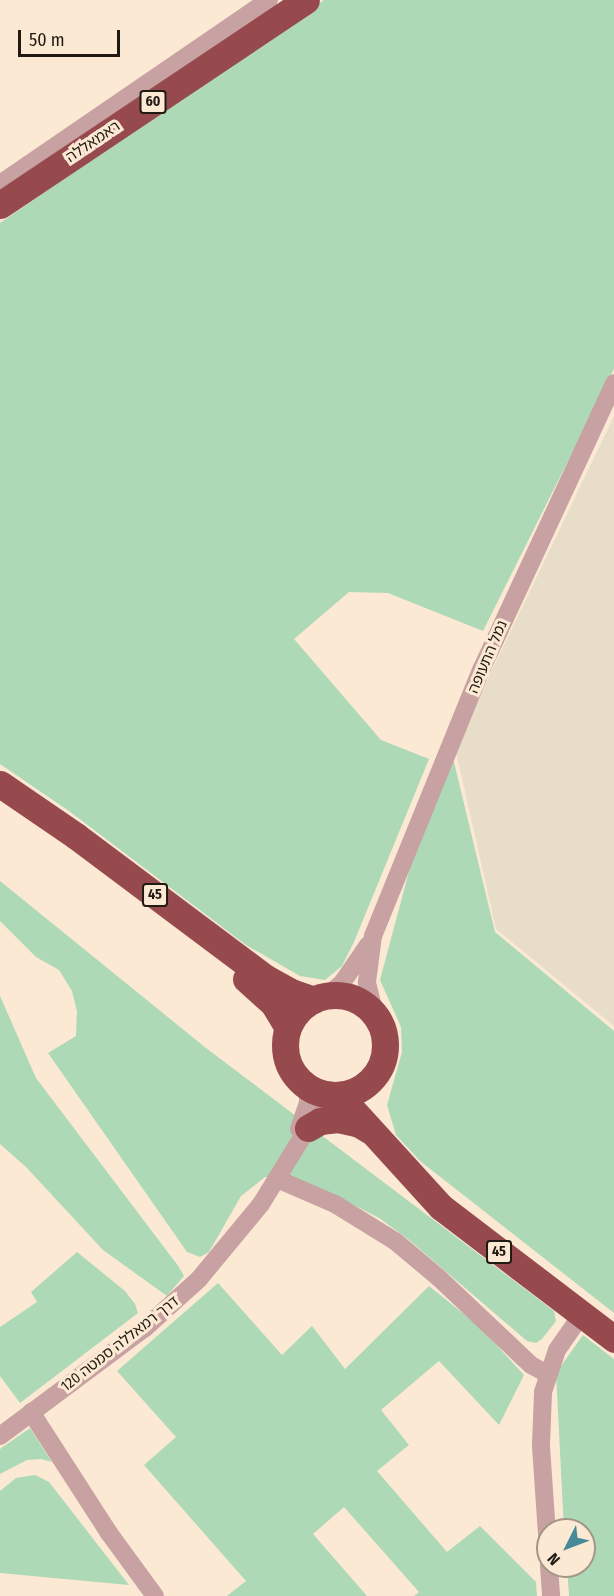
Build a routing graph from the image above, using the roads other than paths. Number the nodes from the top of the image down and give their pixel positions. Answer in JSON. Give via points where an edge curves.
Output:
{"nodes":[{"id":1,"x":269,"y":0,"type":"edge"},
{"id":2,"x":306,"y":0,"type":"edge"},
{"id":3,"x":0,"y":184,"type":"edge"},
{"id":4,"x":0,"y":205,"type":"edge"},
{"id":5,"x":614,"y":383,"type":"edge"},
{"id":6,"x":0,"y":784,"type":"edge"},
{"id":7,"x":0,"y":800,"type":"edge"},
{"id":8,"x":373,"y":936,"type":"junction"},
{"id":9,"x":321,"y":998,"type":"junction"},
{"id":10,"x":375,"y":1015,"type":"junction"},
{"id":11,"x":288,"y":1028,"type":"junction"},
{"id":12,"x":369,"y":1083,"type":"junction"},
{"id":13,"x":308,"y":1087,"type":"junction"},
{"id":14,"x":336,"y":1095,"type":"junction"},
{"id":15,"x":308,"y":1128,"type":"junction"},
{"id":16,"x":378,"y":1136,"type":"junction"},
{"id":17,"x":291,"y":1153,"type":"junction"},
{"id":18,"x":277,"y":1179,"type":"junction"},
{"id":19,"x":582,"y":1314,"type":"junction"},
{"id":20,"x":614,"y":1339,"type":"edge"},
{"id":21,"x":547,"y":1374,"type":"junction"},
{"id":22,"x":31,"y":1412,"type":"junction"},
{"id":23,"x":0,"y":1436,"type":"edge"},
{"id":24,"x":546,"y":1518,"type":"edge"},
{"id":25,"x":550,"y":1578,"type":"edge"},
{"id":26,"x":155,"y":1596,"type":"edge"},
{"id":27,"x":551,"y":1596,"type":"edge"}],
"edges":[{"from":1,"to":3,"type":"street"},
{"from":2,"to":4,"type":"highway","name":"ראמאללה","number":"60"},
{"from":5,"to":8,"type":"street","name":"נמל התעופה","via":[[500,627]]},
{"from":6,"to":9,"type":"highway","number":"45","via":[[266,978],[291,992]]},
{"from":7,"to":11,"type":"highway","number":"45","via":[[70,847],[258,988]]},
{"from":8,"to":9,"type":"street","name":"נמל התעופה","via":[[352,970]]},
{"from":8,"to":10,"type":"street","name":"נמל התעופה","via":[[367,982]]},
{"from":9,"to":10,"type":"highway","number":"45","via":[[354,999]]},
{"from":9,"to":11,"type":"highway","via":[[298,1011]]},
{"from":10,"to":12,"type":"highway","number":"45","via":[[382,1028],[385,1050]]},
{"from":11,"to":13,"type":"highway","via":[[287,1058]]},
{"from":12,"to":14,"type":"highway","via":[[352,1093]]},
{"from":12,"to":16,"type":"highway","number":"45","via":[[369,1110]]},
{"from":13,"to":14,"type":"highway","number":"45"},
{"from":13,"to":17,"type":"street","name":"דרך רמאללה סמטה 120","via":[[308,1102]]},
{"from":14,"to":15,"type":"street","name":"דרך רמאללה סמטה 120"},
{"from":14,"to":16,"type":"highway","number":"45"},
{"from":15,"to":16,"type":"highway","via":[[338,1119],[359,1124]]},
{"from":15,"to":17,"type":"street","name":"דרך רמאללה סמטה 120"},
{"from":16,"to":19,"type":"highway","number":"45","via":[[441,1207]]},
{"from":17,"to":18,"type":"street","name":"דרך רמאללה סמטה 120"},
{"from":18,"to":21,"type":"street","via":[[335,1204],[394,1241],[531,1365]]},
{"from":18,"to":22,"type":"street","name":"דרך רמאללה סמטה 120","via":[[213,1265],[173,1305]]},
{"from":19,"to":20,"type":"highway","number":"45"},
{"from":19,"to":21,"type":"street","via":[[557,1350]]},
{"from":21,"to":24,"type":"street","via":[[542,1445]]},
{"from":22,"to":23,"type":"street","name":"דרך רמאללה סמטה 120"},
{"from":22,"to":26,"type":"street"},
{"from":25,"to":27,"type":"street"}]}
